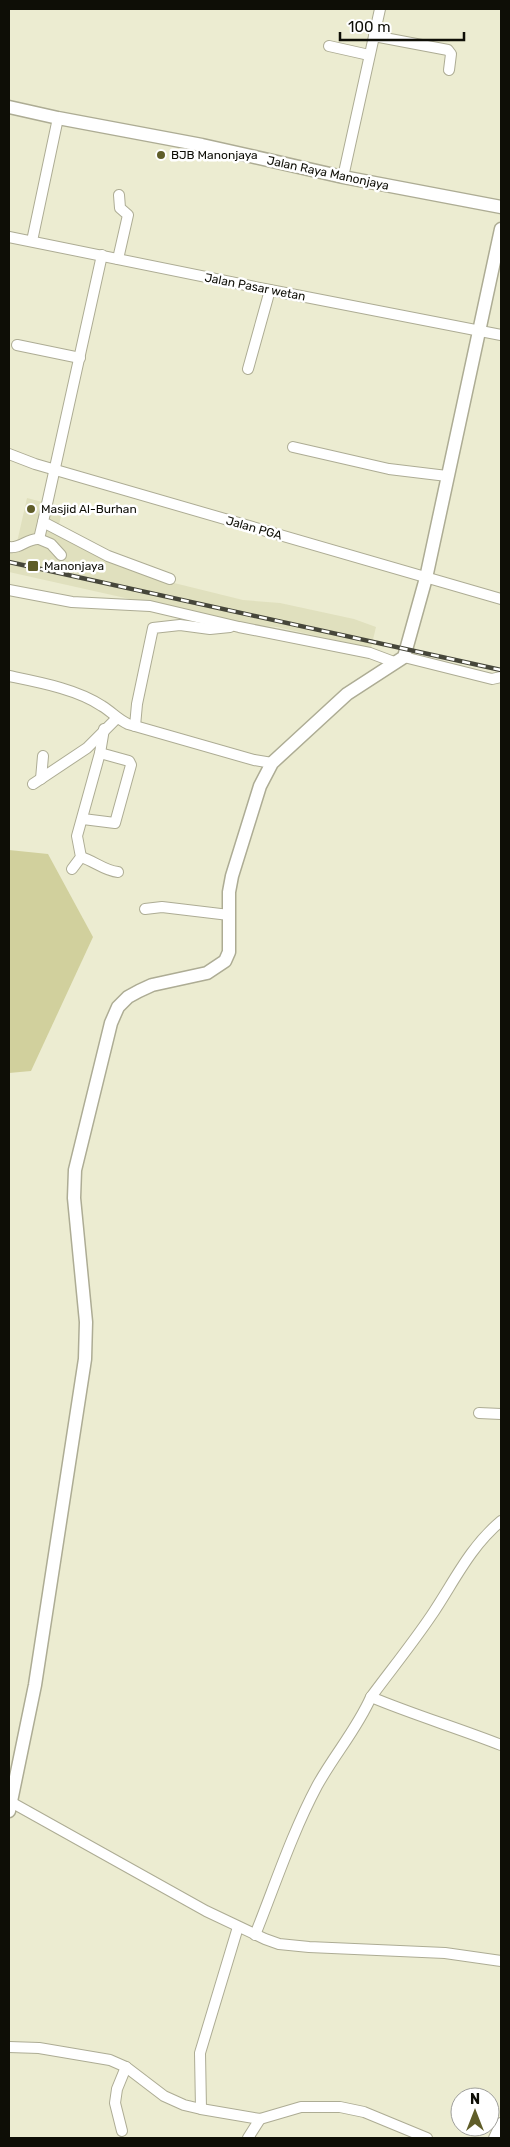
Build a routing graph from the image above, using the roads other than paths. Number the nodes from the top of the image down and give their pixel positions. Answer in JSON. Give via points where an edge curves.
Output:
{"nodes":[{"id":1,"x":380,"y":9,"type":"edge"},
{"id":2,"x":374,"y":36,"type":"junction"},
{"id":3,"x":329,"y":46,"type":"dead end"},
{"id":4,"x":370,"y":56,"type":"junction"},
{"id":5,"x":449,"y":70,"type":"dead end"},
{"id":6,"x":9,"y":107,"type":"edge"},
{"id":7,"x":58,"y":118,"type":"junction"},
{"id":8,"x":342,"y":178,"type":"junction"},
{"id":9,"x":119,"y":195,"type":"dead end"},
{"id":10,"x":501,"y":207,"type":"edge"},
{"id":11,"x":501,"y":229,"type":"edge"},
{"id":12,"x":9,"y":236,"type":"edge"},
{"id":13,"x":32,"y":241,"type":"junction"},
{"id":14,"x":102,"y":255,"type":"junction"},
{"id":15,"x":118,"y":259,"type":"junction"},
{"id":16,"x":270,"y":290,"type":"junction"},
{"id":17,"x":479,"y":331,"type":"junction"},
{"id":18,"x":501,"y":335,"type":"edge"},
{"id":19,"x":17,"y":345,"type":"dead end"},
{"id":20,"x":80,"y":358,"type":"junction"},
{"id":21,"x":248,"y":369,"type":"dead end"},
{"id":22,"x":293,"y":448,"type":"dead end"},
{"id":23,"x":9,"y":454,"type":"edge"},
{"id":24,"x":55,"y":469,"type":"junction"},
{"id":25,"x":448,"y":476,"type":"junction"},
{"id":26,"x":43,"y":522,"type":"junction"},
{"id":27,"x":39,"y":539,"type":"junction"},
{"id":28,"x":9,"y":547,"type":"edge"},
{"id":29,"x":61,"y":555,"type":"dead end"},
{"id":30,"x":426,"y":578,"type":"junction"},
{"id":31,"x":170,"y":579,"type":"dead end"},
{"id":32,"x":9,"y":590,"type":"edge"},
{"id":33,"x":501,"y":599,"type":"edge"},
{"id":34,"x":239,"y":627,"type":"junction"},
{"id":35,"x":399,"y":660,"type":"junction"},
{"id":36,"x":9,"y":676,"type":"edge"},
{"id":37,"x":501,"y":677,"type":"edge"},
{"id":38,"x":116,"y":719,"type":"junction"},
{"id":39,"x":135,"y":726,"type":"junction"},
{"id":40,"x":104,"y":729,"type":"junction"},
{"id":41,"x":100,"y":753,"type":"junction"},
{"id":42,"x":43,"y":756,"type":"dead end"},
{"id":43,"x":272,"y":762,"type":"junction"},
{"id":44,"x":83,"y":819,"type":"junction"},
{"id":45,"x":81,"y":857,"type":"junction"},
{"id":46,"x":72,"y":869,"type":"dead end"},
{"id":47,"x":118,"y":872,"type":"dead end"},
{"id":48,"x":145,"y":909,"type":"dead end"},
{"id":49,"x":229,"y":915,"type":"junction"},
{"id":50,"x":479,"y":1413,"type":"dead end"},
{"id":51,"x":501,"y":1414,"type":"edge"},
{"id":52,"x":501,"y":1521,"type":"edge"},
{"id":53,"x":372,"y":1697,"type":"junction"},
{"id":54,"x":501,"y":1745,"type":"edge"},
{"id":55,"x":10,"y":1805,"type":"edge"},
{"id":56,"x":238,"y":1927,"type":"junction"},
{"id":57,"x":255,"y":1935,"type":"junction"},
{"id":58,"x":501,"y":1960,"type":"edge"},
{"id":59,"x":9,"y":2047,"type":"edge"},
{"id":60,"x":126,"y":2067,"type":"junction"},
{"id":61,"x":201,"y":2109,"type":"junction"},
{"id":62,"x":260,"y":2118,"type":"junction"},
{"id":63,"x":501,"y":2123,"type":"edge"},
{"id":64,"x":122,"y":2131,"type":"dead end"},
{"id":65,"x":248,"y":2138,"type":"edge"},
{"id":66,"x":427,"y":2138,"type":"edge"},
{"id":67,"x":494,"y":2138,"type":"edge"}],
"edges":[{"from":1,"to":2,"type":"street"},
{"from":2,"to":4,"type":"street"},
{"from":2,"to":5,"type":"street","via":[[448,50]]},
{"from":3,"to":4,"type":"street"},
{"from":4,"to":8,"type":"street"},
{"from":6,"to":7,"type":"main road","name":"Jalan Raya Manonjaya"},
{"from":7,"to":8,"type":"main road","name":"Jalan Raya Manonjaya","via":[[202,145]]},
{"from":7,"to":13,"type":"street"},
{"from":8,"to":10,"type":"main road","name":"Jalan Raya Manonjaya"},
{"from":9,"to":15,"type":"street","via":[[119,205],[128,215]]},
{"from":11,"to":17,"type":"main road"},
{"from":12,"to":13,"type":"street","name":"Jalan Pasar wetan"},
{"from":13,"to":14,"type":"street","name":"Jalan Pasar wetan"},
{"from":14,"to":15,"type":"street","name":"Jalan Pasar wetan"},
{"from":14,"to":20,"type":"street"},
{"from":15,"to":16,"type":"street","name":"Jalan Pasar wetan"},
{"from":16,"to":17,"type":"street","name":"Jalan Pasar wetan"},
{"from":16,"to":21,"type":"street"},
{"from":17,"to":18,"type":"street","name":"Jalan Pasar wetan"},
{"from":17,"to":25,"type":"main road"},
{"from":19,"to":20,"type":"street"},
{"from":20,"to":24,"type":"street"},
{"from":22,"to":25,"type":"street","via":[[389,469]]},
{"from":23,"to":24,"type":"street","name":"Jalan PGA"},
{"from":24,"to":26,"type":"street"},
{"from":24,"to":30,"type":"street","name":"Jalan PGA"},
{"from":25,"to":30,"type":"main road"},
{"from":26,"to":27,"type":"street"},
{"from":26,"to":31,"type":"street","via":[[108,556]]},
{"from":27,"to":28,"type":"street","via":[[16,548]]},
{"from":27,"to":29,"type":"street","via":[[51,544]]},
{"from":30,"to":33,"type":"street","name":"Jalan PGA"},
{"from":30,"to":35,"type":"main road"},
{"from":32,"to":34,"type":"street","via":[[72,602],[150,606]]},
{"from":34,"to":35,"type":"street"},
{"from":34,"to":39,"type":"street","via":[[180,625],[153,628]]},
{"from":35,"to":37,"type":"street","via":[[492,679]]},
{"from":35,"to":43,"type":"main road","via":[[347,694]]},
{"from":36,"to":38,"type":"street","via":[[82,697],[102,706]]},
{"from":38,"to":39,"type":"street"},
{"from":38,"to":40,"type":"street"},
{"from":39,"to":43,"type":"street","via":[[254,760]]},
{"from":40,"to":41,"type":"street"},
{"from":40,"to":42,"type":"street","via":[[87,748],[37,781]]},
{"from":41,"to":44,"type":"street"},
{"from":41,"to":44,"type":"street","via":[[129,761],[131,765],[116,822]]},
{"from":43,"to":49,"type":"main road","via":[[241,841],[230,884]]},
{"from":44,"to":45,"type":"street","via":[[77,836]]},
{"from":45,"to":46,"type":"street"},
{"from":45,"to":47,"type":"street"},
{"from":48,"to":49,"type":"street","via":[[162,907]]},
{"from":49,"to":55,"type":"main road","via":[[226,961],[208,973],[152,985],[128,997],[118,1007],[80,1142],[74,1198],[86,1322],[84,1359],[35,1686]]},
{"from":50,"to":51,"type":"street"},
{"from":52,"to":53,"type":"street","via":[[461,1565],[431,1616]]},
{"from":53,"to":54,"type":"street"},
{"from":53,"to":57,"type":"street","via":[[318,1785],[297,1827]]},
{"from":55,"to":56,"type":"street"},
{"from":56,"to":57,"type":"street"},
{"from":56,"to":61,"type":"street","via":[[200,2053]]},
{"from":57,"to":58,"type":"street","via":[[279,1944],[445,1953]]},
{"from":59,"to":60,"type":"street","via":[[78,2054],[110,2060]]},
{"from":60,"to":61,"type":"street","via":[[164,2096]]},
{"from":60,"to":64,"type":"street","via":[[115,2102]]},
{"from":61,"to":62,"type":"street"},
{"from":62,"to":65,"type":"street"},
{"from":62,"to":66,"type":"street","via":[[301,2107],[340,2107],[364,2112]]},
{"from":63,"to":67,"type":"street"}]}
